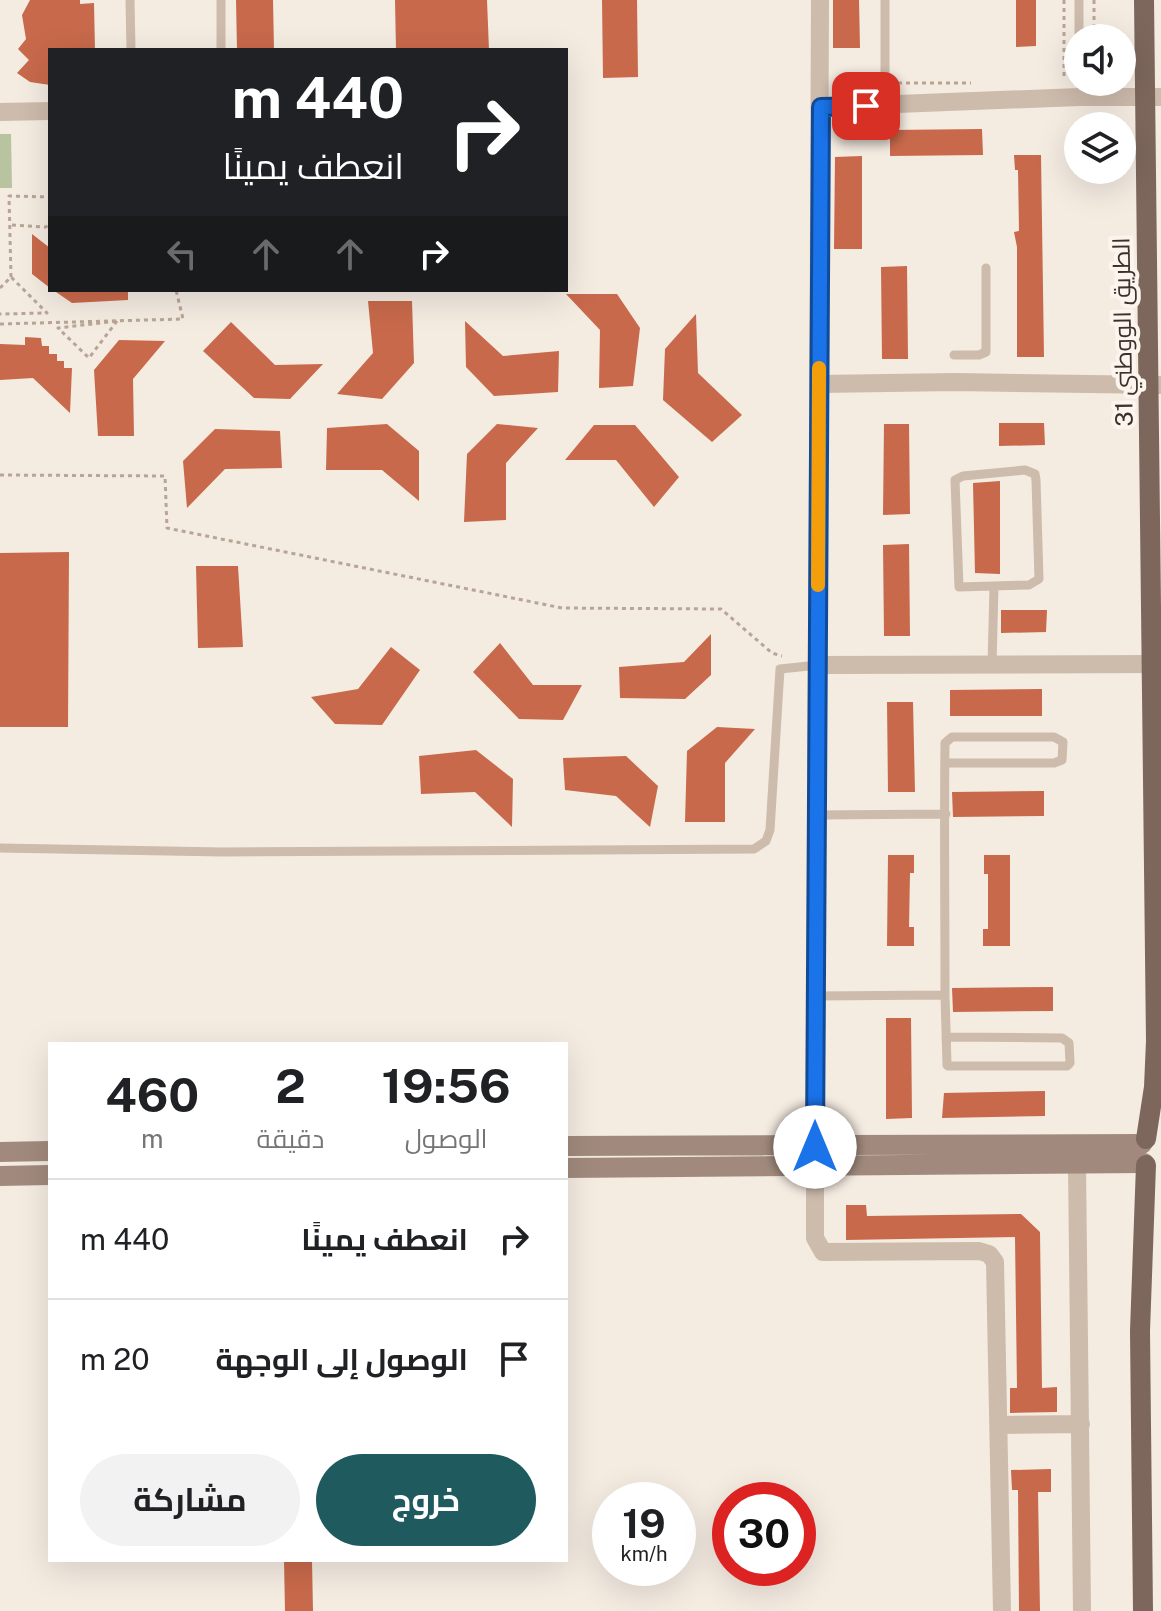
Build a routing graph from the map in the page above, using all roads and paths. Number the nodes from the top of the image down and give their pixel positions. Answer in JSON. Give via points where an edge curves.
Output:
{"nodes":[{"id":1,"x":130,"y":0,"type":"edge"},
{"id":2,"x":221,"y":0,"type":"edge"},
{"id":3,"x":820,"y":0,"type":"edge"},
{"id":4,"x":885,"y":0,"type":"edge"},
{"id":5,"x":1064,"y":0,"type":"edge"},
{"id":6,"x":1079,"y":0,"type":"edge"},
{"id":7,"x":1094,"y":0,"type":"edge"},
{"id":8,"x":1144,"y":0,"type":"edge"},
{"id":9,"x":1064,"y":24,"type":"edge"},
{"id":10,"x":1079,"y":24,"type":"edge"},
{"id":11,"x":1094,"y":24,"type":"edge"},
{"id":12,"x":131,"y":48,"type":"edge"},
{"id":13,"x":221,"y":48,"type":"edge"},
{"id":14,"x":885,"y":83,"type":"junction"},
{"id":15,"x":974,"y":83,"type":"dead end"},
{"id":16,"x":829,"y":84,"type":"dead end"},
{"id":17,"x":1064,"y":91,"type":"edge"},
{"id":18,"x":1153,"y":97,"type":"edge"},
{"id":19,"x":821,"y":107,"type":"junction"},
{"id":20,"x":48,"y":111,"type":"edge"},
{"id":21,"x":0,"y":112,"type":"edge"},
{"id":22,"x":48,"y":197,"type":"edge"},
{"id":23,"x":10,"y":225,"type":"junction"},
{"id":24,"x":48,"y":225,"type":"edge"},
{"id":25,"x":986,"y":268,"type":"dead end"},
{"id":26,"x":11,"y":277,"type":"junction"},
{"id":27,"x":0,"y":288,"type":"edge"},
{"id":28,"x":176,"y":292,"type":"edge"},
{"id":29,"x":0,"y":314,"type":"edge"},
{"id":30,"x":117,"y":321,"type":"junction"},
{"id":31,"x":0,"y":324,"type":"edge"},
{"id":32,"x":954,"y":355,"type":"dead end"},
{"id":33,"x":819,"y":384,"type":"junction"},
{"id":34,"x":1155,"y":386,"type":"edge"},
{"id":35,"x":0,"y":475,"type":"edge"},
{"id":36,"x":994,"y":587,"type":"junction"},
{"id":37,"x":787,"y":657,"type":"dead end"},
{"id":38,"x":1157,"y":664,"type":"edge"},
{"id":39,"x":818,"y":665,"type":"junction"},
{"id":40,"x":992,"y":665,"type":"junction"},
{"id":41,"x":945,"y":763,"type":"junction"},
{"id":42,"x":946,"y":814,"type":"junction"},
{"id":43,"x":817,"y":815,"type":"junction"},
{"id":44,"x":0,"y":848,"type":"edge"},
{"id":45,"x":945,"y":995,"type":"junction"},
{"id":46,"x":815,"y":996,"type":"junction"},
{"id":47,"x":946,"y":1037,"type":"junction"},
{"id":48,"x":568,"y":1146,"type":"edge"},
{"id":49,"x":48,"y":1151,"type":"edge"},
{"id":50,"x":0,"y":1152,"type":"edge"},
{"id":51,"x":1150,"y":1152,"type":"edge"},
{"id":52,"x":815,"y":1156,"type":"junction"},
{"id":53,"x":1077,"y":1164,"type":"junction"},
{"id":54,"x":568,"y":1168,"type":"edge"},
{"id":55,"x":48,"y":1175,"type":"edge"},
{"id":56,"x":0,"y":1176,"type":"edge"},
{"id":57,"x":1081,"y":1424,"type":"junction"},
{"id":58,"x":999,"y":1425,"type":"junction"},
{"id":59,"x":1002,"y":1611,"type":"edge"},
{"id":60,"x":1082,"y":1611,"type":"edge"},
{"id":61,"x":1143,"y":1611,"type":"edge"}],
"edges":[{"from":1,"to":12,"type":"lane"},
{"from":2,"to":13,"type":"lane"},
{"from":3,"to":19,"type":"street"},
{"from":4,"to":14,"type":"lane"},
{"from":5,"to":9,"type":"path"},
{"from":6,"to":10,"type":"lane"},
{"from":7,"to":11,"type":"path"},
{"from":8,"to":18,"type":"main road","name":"الطريق الووطني 31"},
{"from":14,"to":15,"type":"path"},
{"from":14,"to":16,"type":"path"},
{"from":17,"to":19,"type":"street"},
{"from":18,"to":34,"type":"main road","name":"الطريق الووطني 31"},
{"from":19,"to":33,"type":"street"},
{"from":20,"to":21,"type":"street"},
{"from":22,"to":23,"type":"path","via":[[9,196]]},
{"from":23,"to":24,"type":"path"},
{"from":23,"to":26,"type":"path"},
{"from":25,"to":32,"type":"lane","via":[[986,352]]},
{"from":26,"to":27,"type":"path"},
{"from":26,"to":29,"type":"path","via":[[47,313]]},
{"from":28,"to":30,"type":"path","via":[[183,319]]},
{"from":30,"to":30,"type":"path","via":[[89,358],[58,328],[87,324]]},
{"from":30,"to":31,"type":"path"},
{"from":33,"to":34,"type":"street"},
{"from":33,"to":39,"type":"street"},
{"from":34,"to":38,"type":"main road","name":"الطريق الووطني 31"},
{"from":35,"to":37,"type":"path","via":[[165,476],[167,528],[562,608],[721,609],[772,653]]},
{"from":36,"to":36,"type":"lane","via":[[1029,585],[1039,579],[1036,480],[1031,470],[963,476],[954,483],[958,583],[964,588]]},
{"from":36,"to":40,"type":"lane"},
{"from":38,"to":40,"type":"street"},
{"from":38,"to":51,"type":"main road","name":"الطريق الووطني 31","via":[[1156,1041]]},
{"from":39,"to":40,"type":"street"},
{"from":39,"to":43,"type":"street"},
{"from":39,"to":44,"type":"lane","via":[[780,669],[770,830],[766,841],[754,849]]},
{"from":41,"to":41,"type":"lane","via":[[945,743],[952,737],[1054,737],[1063,742],[1062,760],[1054,763]]},
{"from":41,"to":42,"type":"lane"},
{"from":42,"to":43,"type":"lane"},
{"from":42,"to":45,"type":"lane"},
{"from":43,"to":46,"type":"street"},
{"from":45,"to":46,"type":"lane"},
{"from":45,"to":47,"type":"lane"},
{"from":46,"to":52,"type":"street"},
{"from":47,"to":47,"type":"lane","via":[[948,1066],[1067,1066],[1071,1061],[1069,1043],[1062,1038]]},
{"from":48,"to":52,"type":"main road"},
{"from":49,"to":50,"type":"main road"},
{"from":51,"to":52,"type":"main road"},
{"from":51,"to":53,"type":"main road"},
{"from":51,"to":61,"type":"main road","name":"الطريق الووطني 31","via":[[1140,1315]]},
{"from":52,"to":53,"type":"main road"},
{"from":52,"to":54,"type":"main road"},
{"from":52,"to":58,"type":"street","via":[[815,1238],[823,1252],[979,1251],[992,1256]]},
{"from":53,"to":57,"type":"street"},
{"from":55,"to":56,"type":"main road"},
{"from":57,"to":58,"type":"street"},
{"from":57,"to":60,"type":"street"},
{"from":58,"to":59,"type":"street"}]}
